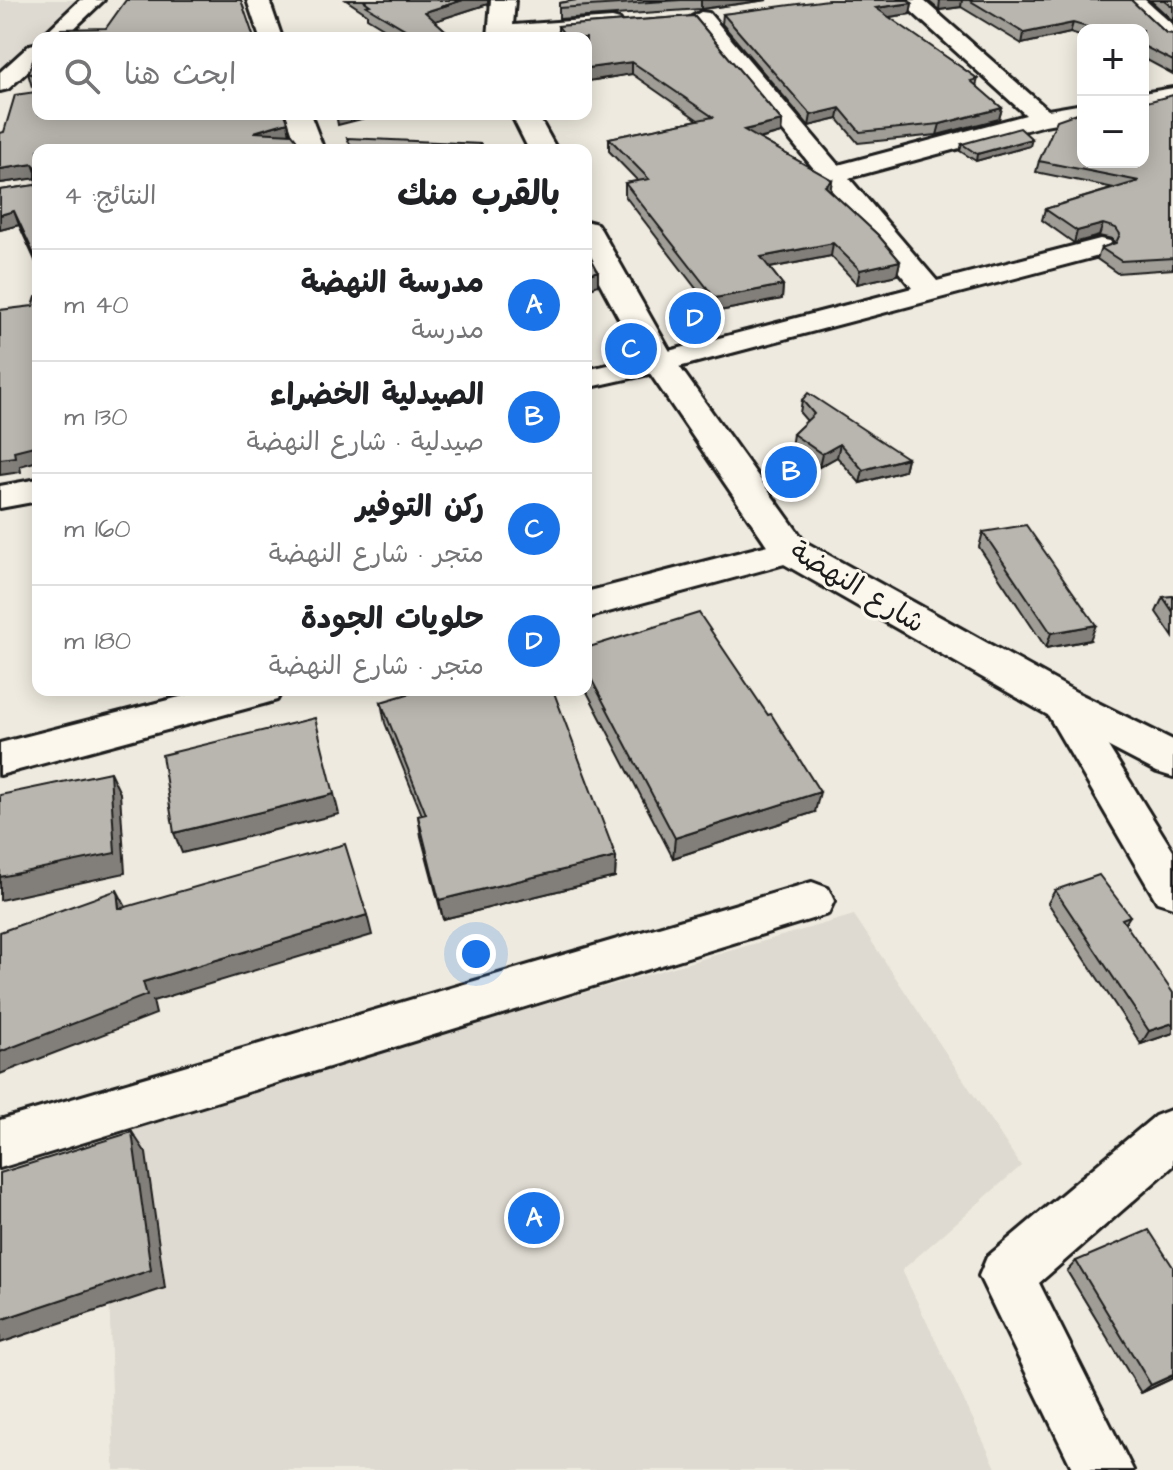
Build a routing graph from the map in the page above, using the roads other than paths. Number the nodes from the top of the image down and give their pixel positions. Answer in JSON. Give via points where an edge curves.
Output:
{"nodes":[{"id":1,"x":93,"y":0,"type":"edge"},
{"id":2,"x":258,"y":0,"type":"edge"},
{"id":3,"x":503,"y":0,"type":"edge"},
{"id":4,"x":910,"y":0,"type":"edge"},
{"id":5,"x":1132,"y":0,"type":"edge"},
{"id":6,"x":732,"y":14,"type":"edge"},
{"id":7,"x":639,"y":23,"type":"edge"},
{"id":8,"x":58,"y":32,"type":"edge"},
{"id":9,"x":269,"y":32,"type":"edge"},
{"id":10,"x":500,"y":32,"type":"edge"},
{"id":11,"x":543,"y":32,"type":"edge"},
{"id":12,"x":1173,"y":36,"type":"edge"},
{"id":13,"x":32,"y":55,"type":"edge"},
{"id":14,"x":0,"y":84,"type":"edge"},
{"id":15,"x":1173,"y":95,"type":"edge"},
{"id":16,"x":25,"y":97,"type":"edge"},
{"id":17,"x":1149,"y":99,"type":"edge"},
{"id":18,"x":0,"y":100,"type":"edge"},
{"id":19,"x":1077,"y":112,"type":"edge"},
{"id":20,"x":1043,"y":118,"type":"junction"},
{"id":21,"x":300,"y":120,"type":"edge"},
{"id":22,"x":527,"y":120,"type":"edge"},
{"id":23,"x":309,"y":144,"type":"edge"},
{"id":24,"x":540,"y":144,"type":"edge"},
{"id":25,"x":831,"y":175,"type":"junction"},
{"id":26,"x":592,"y":241,"type":"edge"},
{"id":27,"x":1100,"y":247,"type":"edge"},
{"id":28,"x":929,"y":290,"type":"junction"},
{"id":29,"x":660,"y":363,"type":"junction"},
{"id":30,"x":592,"y":378,"type":"edge"},
{"id":31,"x":32,"y":491,"type":"edge"},
{"id":32,"x":0,"y":497,"type":"edge"},
{"id":33,"x":791,"y":551,"type":"junction"},
{"id":34,"x":592,"y":603,"type":"edge"},
{"id":35,"x":240,"y":696,"type":"edge"},
{"id":36,"x":1061,"y":703,"type":"junction"},
{"id":37,"x":0,"y":759,"type":"edge"},
{"id":38,"x":1173,"y":760,"type":"edge"},
{"id":39,"x":1173,"y":889,"type":"edge"},
{"id":40,"x":812,"y":901,"type":"dead end"},
{"id":41,"x":1173,"y":1133,"type":"edge"},
{"id":42,"x":0,"y":1144,"type":"edge"},
{"id":43,"x":1104,"y":1470,"type":"edge"}],
"edges":[{"from":1,"to":8,"type":"street"},
{"from":2,"to":9,"type":"street"},
{"from":3,"to":10,"type":"street"},
{"from":4,"to":20,"type":"street"},
{"from":5,"to":12,"type":"street"},
{"from":6,"to":25,"type":"street","via":[[694,18]]},
{"from":7,"to":11,"type":"street"},
{"from":13,"to":14,"type":"street"},
{"from":15,"to":17,"type":"street"},
{"from":16,"to":18,"type":"street"},
{"from":19,"to":20,"type":"street"},
{"from":20,"to":25,"type":"street"},
{"from":21,"to":23,"type":"street"},
{"from":22,"to":24,"type":"street"},
{"from":25,"to":28,"type":"street"},
{"from":26,"to":29,"type":"street","name":"شارع النهضة"},
{"from":27,"to":28,"type":"street"},
{"from":28,"to":29,"type":"street"},
{"from":29,"to":30,"type":"street"},
{"from":29,"to":33,"type":"street","name":"شارع النهضة"},
{"from":31,"to":32,"type":"street"},
{"from":33,"to":34,"type":"street"},
{"from":33,"to":36,"type":"street","name":"شارع النهضة"},
{"from":35,"to":37,"type":"street"},
{"from":36,"to":38,"type":"street","name":"شارع النهضة"},
{"from":36,"to":39,"type":"street"},
{"from":40,"to":42,"type":"street"},
{"from":41,"to":43,"type":"street","via":[[1006,1276]]}]}
